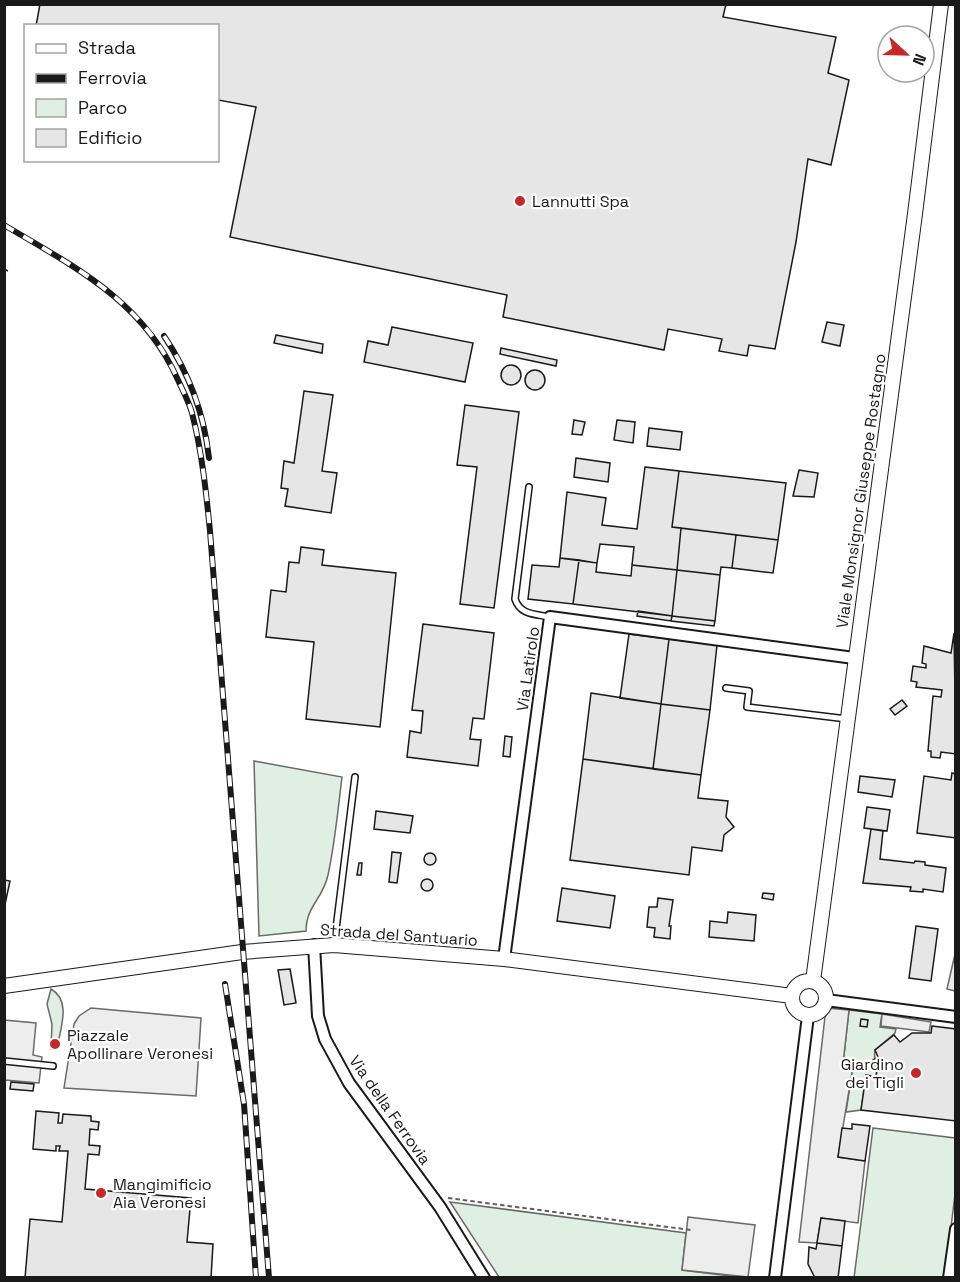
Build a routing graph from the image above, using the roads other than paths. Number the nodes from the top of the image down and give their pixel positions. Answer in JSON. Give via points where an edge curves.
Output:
{"nodes":[{"id":1,"x":941,"y":4,"type":"edge"},
{"id":2,"x":529,"y":487,"type":"dead end"},
{"id":3,"x":550,"y":617,"type":"junction"},
{"id":4,"x":855,"y":658,"type":"junction"},
{"id":5,"x":726,"y":688,"type":"dead end"},
{"id":6,"x":847,"y":719,"type":"junction"},
{"id":7,"x":355,"y":777,"type":"dead end"},
{"id":8,"x":314,"y":945,"type":"junction"},
{"id":9,"x":334,"y":945,"type":"junction"},
{"id":10,"x":504,"y":959,"type":"junction"},
{"id":11,"x":813,"y":981,"type":"junction"},
{"id":12,"x":4,"y":986,"type":"edge"},
{"id":13,"x":792,"y":996,"type":"junction"},
{"id":14,"x":826,"y":1000,"type":"junction"},
{"id":15,"x":808,"y":1016,"type":"junction"},
{"id":16,"x":956,"y":1017,"type":"edge"},
{"id":17,"x":4,"y":1061,"type":"edge"},
{"id":18,"x":53,"y":1066,"type":"dead end"},
{"id":19,"x":956,"y":1229,"type":"edge"},
{"id":20,"x":484,"y":1278,"type":"edge"},
{"id":21,"x":775,"y":1278,"type":"edge"},
{"id":22,"x":949,"y":1278,"type":"edge"}],
"edges":[{"from":1,"to":4,"type":"street","name":"Viale Monsignor Giuseppe Rostagno"},
{"from":2,"to":3,"type":"lane","via":[[515,599],[524,612]]},
{"from":3,"to":4,"type":"street","name":"Via Latirolo"},
{"from":3,"to":10,"type":"street","name":"Via Latirolo"},
{"from":4,"to":6,"type":"street","name":"Viale Monsignor Giuseppe Rostagno"},
{"from":5,"to":6,"type":"lane","via":[[749,691],[747,707]]},
{"from":6,"to":11,"type":"street","name":"Viale Monsignor Giuseppe Rostagno"},
{"from":7,"to":9,"type":"lane"},
{"from":8,"to":9,"type":"street","name":"Strada del Santuario"},
{"from":8,"to":12,"type":"street","name":"Strada del Santuario"},
{"from":8,"to":20,"type":"street","name":"Via della Ferrovia","via":[[318,1016],[326,1039],[349,1083],[435,1199]]},
{"from":9,"to":10,"type":"street","name":"Strada del Santuario"},
{"from":10,"to":13,"type":"street","name":"Strada del Santuario"},
{"from":11,"to":13,"type":"street","via":[[801,982]]},
{"from":11,"to":14,"type":"street","via":[[822,986]]},
{"from":13,"to":15,"type":"street","via":[[794,1007]]},
{"from":14,"to":15,"type":"street","via":[[822,1010]]},
{"from":14,"to":16,"type":"street"},
{"from":15,"to":21,"type":"street"},
{"from":17,"to":18,"type":"lane"},
{"from":19,"to":22,"type":"street"}]}
